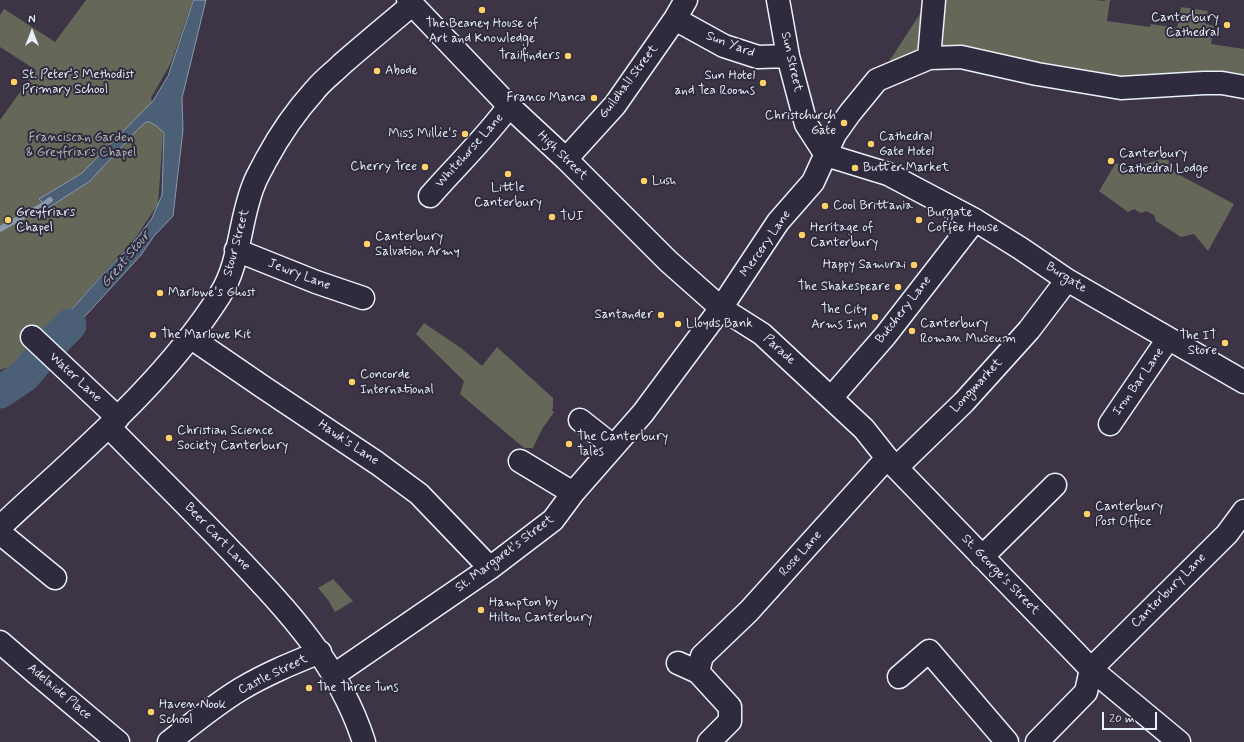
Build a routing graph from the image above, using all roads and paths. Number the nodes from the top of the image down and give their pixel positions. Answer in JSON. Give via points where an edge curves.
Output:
{"nodes":[{"id":1,"x":686,"y":0,"type":"edge"},
{"id":2,"x":778,"y":0,"type":"edge"},
{"id":3,"x":934,"y":0,"type":"edge"},
{"id":4,"x":410,"y":2,"type":"edge"},
{"id":5,"x":675,"y":19,"type":"junction"},
{"id":6,"x":788,"y":56,"type":"junction"},
{"id":7,"x":929,"y":58,"type":"junction"},
{"id":8,"x":1244,"y":87,"type":"edge"},
{"id":9,"x":509,"y":106,"type":"junction"},
{"id":10,"x":826,"y":155,"type":"junction"},
{"id":11,"x":566,"y":159,"type":"junction"},
{"id":12,"x":430,"y":196,"type":"dead end"},
{"id":13,"x":975,"y":220,"type":"junction"},
{"id":14,"x":236,"y":250,"type":"junction"},
{"id":15,"x":1067,"y":280,"type":"junction"},
{"id":16,"x":363,"y":298,"type":"dead end"},
{"id":17,"x":721,"y":308,"type":"junction"},
{"id":18,"x":32,"y":337,"type":"dead end"},
{"id":19,"x":190,"y":337,"type":"junction"},
{"id":20,"x":1168,"y":339,"type":"junction"},
{"id":21,"x":1244,"y":382,"type":"edge"},
{"id":22,"x":831,"y":398,"type":"junction"},
{"id":23,"x":580,"y":420,"type":"dead end"},
{"id":24,"x":114,"y":423,"type":"junction"},
{"id":25,"x":1110,"y":424,"type":"dead end"},
{"id":26,"x":613,"y":446,"type":"junction"},
{"id":27,"x":520,"y":461,"type":"dead end"},
{"id":28,"x":892,"y":463,"type":"junction"},
{"id":29,"x":1055,"y":486,"type":"dead end"},
{"id":30,"x":573,"y":494,"type":"junction"},
{"id":31,"x":1244,"y":511,"type":"edge"},
{"id":32,"x":0,"y":527,"type":"edge"},
{"id":33,"x":0,"y":533,"type":"edge"},
{"id":34,"x":982,"y":557,"type":"junction"},
{"id":35,"x":490,"y":568,"type":"junction"},
{"id":36,"x":55,"y":578,"type":"dead end"},
{"id":37,"x":0,"y":642,"type":"edge"},
{"id":38,"x":320,"y":652,"type":"junction"},
{"id":39,"x":678,"y":662,"type":"dead end"},
{"id":40,"x":1091,"y":669,"type":"junction"},
{"id":41,"x":698,"y":672,"type":"junction"},
{"id":42,"x":334,"y":675,"type":"junction"},
{"id":43,"x":900,"y":677,"type":"dead end"},
{"id":44,"x":716,"y":739,"type":"edge"},
{"id":45,"x":118,"y":742,"type":"edge"},
{"id":46,"x":169,"y":742,"type":"edge"},
{"id":47,"x":364,"y":742,"type":"edge"},
{"id":48,"x":1007,"y":742,"type":"edge"},
{"id":49,"x":1037,"y":742,"type":"edge"},
{"id":50,"x":1179,"y":742,"type":"edge"}],
"edges":[{"from":1,"to":5,"type":"street","name":"Guildhall Street"},
{"from":2,"to":6,"type":"street","name":"Sun Street"},
{"from":3,"to":7,"type":"street"},
{"from":4,"to":9,"type":"street","name":"High Street"},
{"from":4,"to":14,"type":"street","name":"Stour Street","via":[[316,88],[292,116],[254,184]]},
{"from":5,"to":6,"type":"street","name":"Sun Yard","via":[[724,46],[758,57]]},
{"from":5,"to":11,"type":"street","name":"Guildhall Street","via":[[614,105]]},
{"from":6,"to":10,"type":"street","name":"Sun Street","via":[[806,124]]},
{"from":7,"to":8,"type":"street","via":[[961,57],[1037,74],[1121,88],[1204,83]]},
{"from":7,"to":10,"type":"street","via":[[877,80],[835,134]]},
{"from":9,"to":11,"type":"street","name":"High Street"},
{"from":9,"to":12,"type":"street","name":"Whitehorse Lane","via":[[495,126]]},
{"from":10,"to":13,"type":"street","name":"Burgate","via":[[888,174]]},
{"from":10,"to":17,"type":"street","name":"Mercery Lane","via":[[813,182],[778,222]]},
{"from":11,"to":17,"type":"street","name":"High Street","via":[[638,232]]},
{"from":13,"to":15,"type":"street","name":"Burgate"},
{"from":13,"to":22,"type":"street","name":"Butchery Lane","via":[[885,336]]},
{"from":14,"to":16,"type":"street","name":"Jewry Lane"},
{"from":14,"to":19,"type":"street","name":"Stour Street","via":[[234,266],[221,293]]},
{"from":15,"to":20,"type":"street","name":"Burgate"},
{"from":15,"to":28,"type":"street","name":"Longmarket","via":[[1030,330],[964,402]]},
{"from":17,"to":22,"type":"street","name":"Parade","via":[[762,334]]},
{"from":17,"to":26,"type":"street","name":"St. Margaret's Street","via":[[643,413]]},
{"from":18,"to":24,"type":"street","name":"Water Lane"},
{"from":19,"to":24,"type":"street","name":"Stour Street"},
{"from":19,"to":35,"type":"street","name":"Hawk's Lane","via":[[419,494]]},
{"from":20,"to":21,"type":"street","name":"Burgate"},
{"from":20,"to":25,"type":"street","name":"Iron Bar Lane"},
{"from":22,"to":28,"type":"street","name":"St. George's Street","via":[[864,429]]},
{"from":23,"to":26,"type":"street"},
{"from":24,"to":32,"type":"street","name":"Stour Street"},
{"from":24,"to":38,"type":"street","name":"Beer Cart Lane","via":[[295,619]]},
{"from":26,"to":30,"type":"street","name":"St. Margaret's Street"},
{"from":27,"to":30,"type":"street"},
{"from":28,"to":34,"type":"street","name":"St. George's Street"},
{"from":28,"to":41,"type":"street","name":"Rose Lane","via":[[702,656]]},
{"from":29,"to":34,"type":"street"},
{"from":30,"to":35,"type":"street","name":"St. Margaret's Street","via":[[553,520]]},
{"from":31,"to":40,"type":"street","name":"Canterbury Lane","via":[[1227,534]]},
{"from":33,"to":36,"type":"street"},
{"from":34,"to":40,"type":"street","name":"St. George's Street"},
{"from":35,"to":42,"type":"street","name":"St. Margaret's Street"},
{"from":37,"to":45,"type":"street","name":"Adelaide Place"},
{"from":38,"to":42,"type":"street","name":"Beer Cart Lane"},
{"from":38,"to":46,"type":"street","name":"Castle Street","via":[[241,689]]},
{"from":39,"to":41,"type":"street"},
{"from":40,"to":49,"type":"street","via":[[1086,692]]},
{"from":40,"to":50,"type":"street","name":"St. George's Street"},
{"from":41,"to":44,"type":"street","via":[[730,707],[730,720]]},
{"from":42,"to":47,"type":"street","name":"Beer Cart Lane","via":[[358,721]]},
{"from":43,"to":48,"type":"street","via":[[929,651]]}]}
